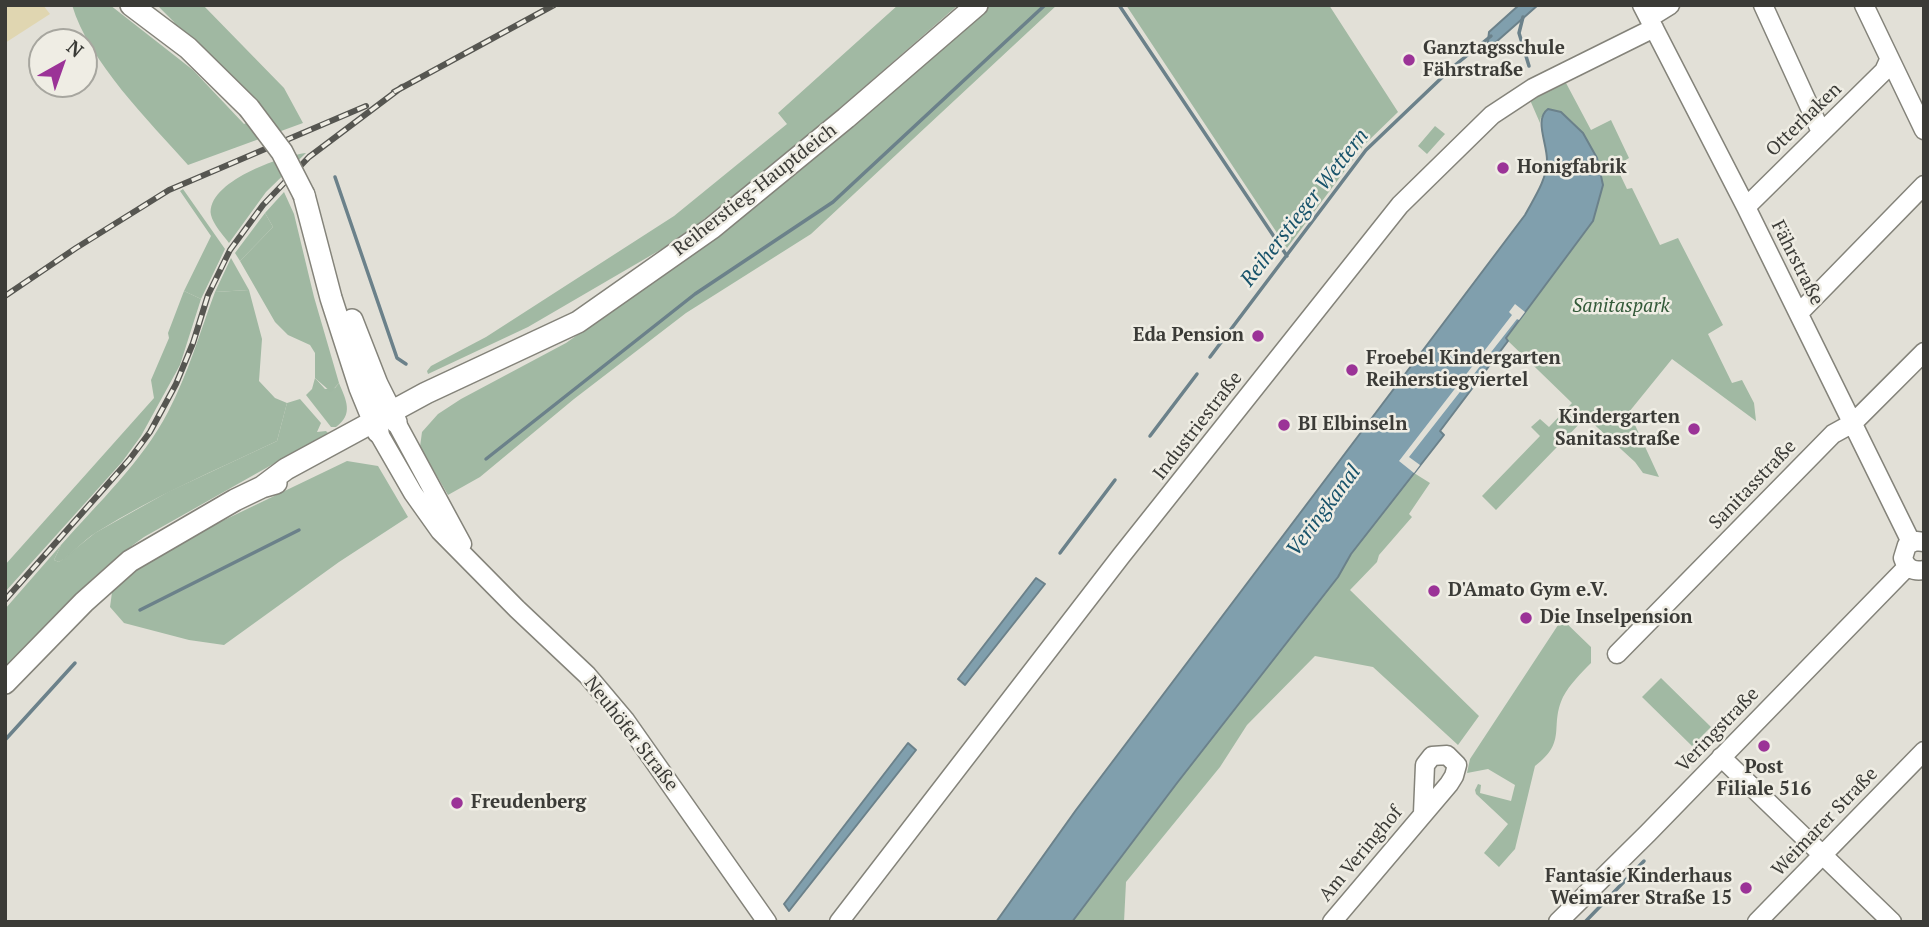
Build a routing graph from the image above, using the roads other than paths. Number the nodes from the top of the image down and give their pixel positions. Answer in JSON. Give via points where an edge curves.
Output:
{"nodes":[{"id":1,"x":131,"y":5,"type":"edge"},
{"id":2,"x":976,"y":5,"type":"edge"},
{"id":3,"x":1670,"y":5,"type":"edge"},
{"id":4,"x":1763,"y":5,"type":"edge"},
{"id":5,"x":1864,"y":5,"type":"edge"},
{"id":6,"x":1648,"y":17,"type":"edge"},
{"id":7,"x":1889,"y":60,"type":"junction"},
{"id":8,"x":1924,"y":130,"type":"edge"},
{"id":9,"x":1821,"y":132,"type":"junction"},
{"id":10,"x":1924,"y":185,"type":"edge"},
{"id":11,"x":303,"y":195,"type":"junction"},
{"id":12,"x":1745,"y":207,"type":"junction"},
{"id":13,"x":1798,"y":313,"type":"junction"},
{"id":14,"x":516,"y":351,"type":"junction"},
{"id":15,"x":1924,"y":352,"type":"edge"},
{"id":16,"x":377,"y":384,"type":"junction"},
{"id":17,"x":426,"y":393,"type":"junction"},
{"id":18,"x":385,"y":423,"type":"junction"},
{"id":19,"x":1853,"y":423,"type":"junction"},
{"id":20,"x":1917,"y":542,"type":"edge"},
{"id":21,"x":1915,"y":568,"type":"edge"},
{"id":22,"x":1617,"y":654,"type":"dead end"},
{"id":23,"x":5,"y":683,"type":"edge"},
{"id":24,"x":1721,"y":757,"type":"junction"},
{"id":25,"x":1920,"y":762,"type":"edge"},
{"id":26,"x":1423,"y":813,"type":"dead end"},
{"id":27,"x":1822,"y":855,"type":"junction"},
{"id":28,"x":767,"y":922,"type":"edge"},
{"id":29,"x":839,"y":922,"type":"edge"},
{"id":30,"x":1332,"y":922,"type":"edge"},
{"id":31,"x":1558,"y":922,"type":"edge"},
{"id":32,"x":1757,"y":922,"type":"edge"},
{"id":33,"x":1892,"y":922,"type":"edge"}],
"edges":[{"from":1,"to":11,"type":"main road","name":"Neuhöfer Straße","bridge":true,"via":[[188,48],[249,108],[282,152]]},
{"from":2,"to":14,"type":"main road","name":"Reiherstieg-Hauptdeich","via":[[712,228],[578,322]]},
{"from":3,"to":6,"type":"street","name":"Industriestraße"},
{"from":4,"to":9,"type":"street"},
{"from":5,"to":7,"type":"street"},
{"from":6,"to":12,"type":"street","name":"Fährstraße"},
{"from":6,"to":29,"type":"street","name":"Industriestraße","via":[[1492,115],[1399,205]]},
{"from":7,"to":8,"type":"street"},
{"from":7,"to":9,"type":"street","name":"Otterhaken","via":[[1884,71]]},
{"from":9,"to":12,"type":"street","name":"Otterhaken"},
{"from":10,"to":13,"type":"street"},
{"from":11,"to":16,"type":"main road","name":"Neuhöfer Straße"},
{"from":11,"to":18,"type":"main road","name":"Neuhöfer Straße","via":[[360,388]]},
{"from":12,"to":13,"type":"street","name":"Fährstraße"},
{"from":13,"to":19,"type":"street","name":"Fährstraße"},
{"from":14,"to":17,"type":"main road","name":"Reiherstieg-Hauptdeich"},
{"from":14,"to":18,"type":"main road","name":"Reiherstieg-Hauptdeich","via":[[470,384]]},
{"from":15,"to":19,"type":"street","name":"Sanitasstraße"},
{"from":16,"to":17,"type":"main road","via":[[397,392]]},
{"from":16,"to":18,"type":"main road","name":"Neuhöfer Straße"},
{"from":17,"to":18,"type":"main road","name":"Reiherstieg-Hauptdeich"},
{"from":18,"to":23,"type":"main road","name":"Reiherstieg-Hauptdeich","via":[[293,478],[262,487],[130,561],[84,601]]},
{"from":18,"to":28,"type":"street","name":"Neuhöfer Straße","via":[[426,513],[604,694]]},
{"from":19,"to":20,"type":"street","name":"Fährstraße"},
{"from":19,"to":22,"type":"street","name":"Sanitasstraße","via":[[1833,434]]},
{"from":20,"to":21,"type":"street","via":[[1903,553]]},
{"from":21,"to":24,"type":"street","name":"Veringstraße"},
{"from":24,"to":27,"type":"street"},
{"from":24,"to":31,"type":"street","name":"Veringstraße"},
{"from":25,"to":27,"type":"street","name":"Weimarer Straße"},
{"from":26,"to":30,"type":"street","name":"Am Veringhof"},
{"from":27,"to":32,"type":"street","name":"Weimarer Straße"},
{"from":27,"to":33,"type":"street"}]}
